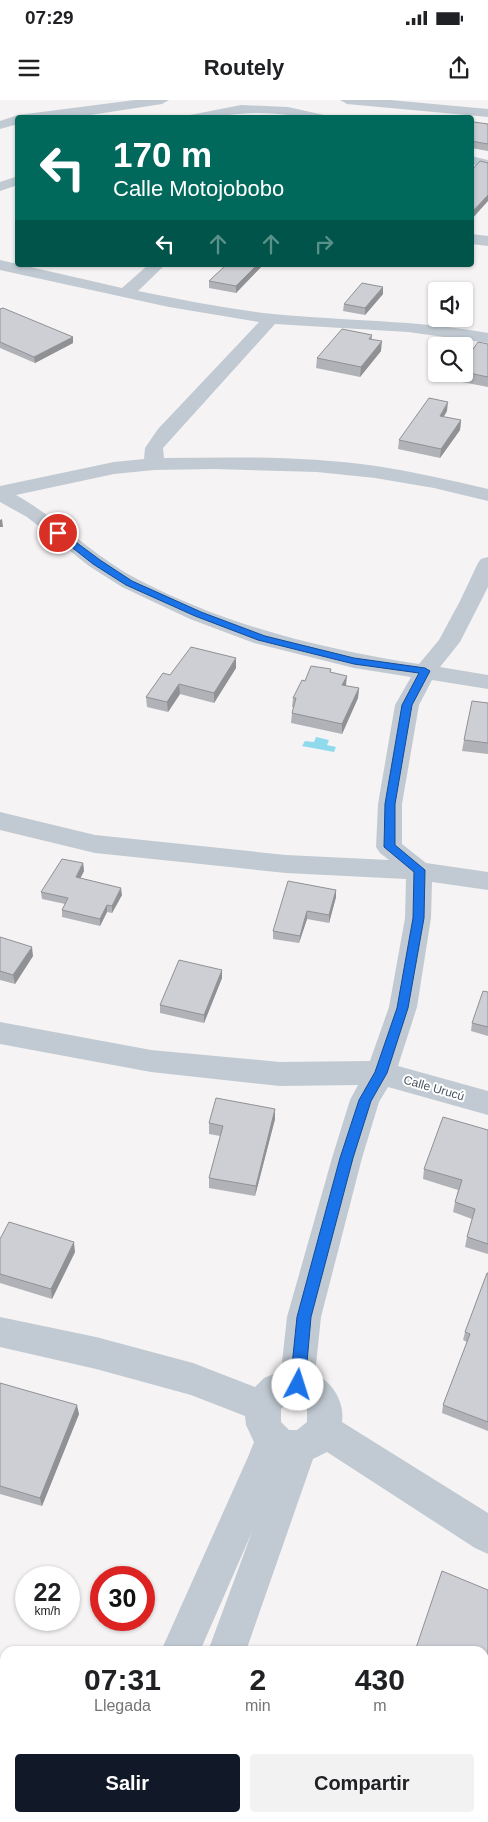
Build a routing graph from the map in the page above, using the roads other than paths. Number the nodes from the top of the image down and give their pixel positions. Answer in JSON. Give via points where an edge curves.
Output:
{"nodes":[{"id":1,"x":162,"y":100,"type":"edge"},
{"id":2,"x":346,"y":100,"type":"edge"},
{"id":3,"x":448,"y":100,"type":"edge"},
{"id":4,"x":488,"y":104,"type":"edge"},
{"id":5,"x":488,"y":113,"type":"edge"},
{"id":6,"x":61,"y":115,"type":"edge"},
{"id":7,"x":210,"y":115,"type":"edge"},
{"id":8,"x":308,"y":115,"type":"edge"},
{"id":9,"x":15,"y":120,"type":"edge"},
{"id":10,"x":0,"y":125,"type":"edge"},
{"id":11,"x":474,"y":161,"type":"edge"},
{"id":12,"x":488,"y":164,"type":"edge"},
{"id":13,"x":15,"y":181,"type":"edge"},
{"id":14,"x":0,"y":187,"type":"edge"},
{"id":15,"x":474,"y":239,"type":"edge"},
{"id":16,"x":488,"y":241,"type":"edge"},
{"id":17,"x":0,"y":265,"type":"edge"},
{"id":18,"x":155,"y":267,"type":"edge"},
{"id":19,"x":126,"y":293,"type":"junction"},
{"id":20,"x":271,"y":319,"type":"junction"},
{"id":21,"x":488,"y":338,"type":"edge"},
{"id":22,"x":154,"y":464,"type":"junction"},
{"id":23,"x":52,"y":480,"type":"junction"},
{"id":24,"x":0,"y":493,"type":"edge"},
{"id":25,"x":488,"y":495,"type":"edge"},
{"id":26,"x":34,"y":513,"type":"junction"},
{"id":27,"x":488,"y":563,"type":"edge"},
{"id":28,"x":425,"y":671,"type":"junction"},
{"id":29,"x":488,"y":682,"type":"edge"},
{"id":30,"x":0,"y":822,"type":"edge"},
{"id":31,"x":419,"y":870,"type":"junction"},
{"id":32,"x":488,"y":882,"type":"edge"},
{"id":33,"x":0,"y":1033,"type":"edge"},
{"id":34,"x":381,"y":1073,"type":"junction"},
{"id":35,"x":488,"y":1103,"type":"edge"},
{"id":36,"x":0,"y":1332,"type":"edge"},
{"id":37,"x":298,"y":1385,"type":"junction"},
{"id":38,"x":290,"y":1430,"type":"junction"},
{"id":39,"x":488,"y":1535,"type":"edge"},
{"id":40,"x":182,"y":1646,"type":"edge"},
{"id":41,"x":229,"y":1646,"type":"edge"}],
"edges":[{"from":1,"to":6,"type":"street"},
{"from":2,"to":5,"type":"street"},
{"from":3,"to":4,"type":"street"},
{"from":7,"to":8,"type":"street","via":[[240,109],[272,109]]},
{"from":9,"to":10,"type":"street"},
{"from":11,"to":12,"type":"street"},
{"from":13,"to":14,"type":"street"},
{"from":15,"to":16,"type":"street"},
{"from":17,"to":19,"type":"street"},
{"from":18,"to":19,"type":"street"},
{"from":19,"to":20,"type":"street"},
{"from":20,"to":21,"type":"street","via":[[404,328]]},
{"from":20,"to":22,"type":"street","via":[[165,433],[154,448]]},
{"from":22,"to":23,"type":"street"},
{"from":22,"to":25,"type":"street","via":[[317,466],[434,482]]},
{"from":23,"to":24,"type":"street"},
{"from":23,"to":26,"type":"street","via":[[39,494]]},
{"from":24,"to":26,"type":"street"},
{"from":26,"to":28,"type":"street","via":[[96,562],[129,583],[198,614],[262,638],[354,661]]},
{"from":27,"to":28,"type":"street","via":[[449,642]]},
{"from":28,"to":29,"type":"street"},
{"from":28,"to":31,"type":"street","via":[[407,705],[390,804],[389,847]]},
{"from":30,"to":31,"type":"street","via":[[95,844],[175,854],[286,864]]},
{"from":31,"to":32,"type":"street"},
{"from":31,"to":34,"type":"street","via":[[418,918],[403,1008]]},
{"from":33,"to":34,"type":"street","name":"Calle Urucú","via":[[151,1061],[280,1074]]},
{"from":34,"to":35,"type":"street","name":"Calle Urucú"},
{"from":34,"to":37,"type":"street","via":[[365,1100],[346,1158],[304,1317]]},
{"from":36,"to":38,"type":"street","via":[[192,1379]]},
{"from":37,"to":38,"type":"street","via":[[280,1388],[266,1399]]},
{"from":37,"to":38,"type":"street","via":[[308,1388],[323,1401],[326,1421]]},
{"from":38,"to":39,"type":"street","via":[[414,1486]]},
{"from":38,"to":40,"type":"street","via":[[265,1460]]},
{"from":38,"to":41,"type":"street","via":[[242,1613]]}]}
